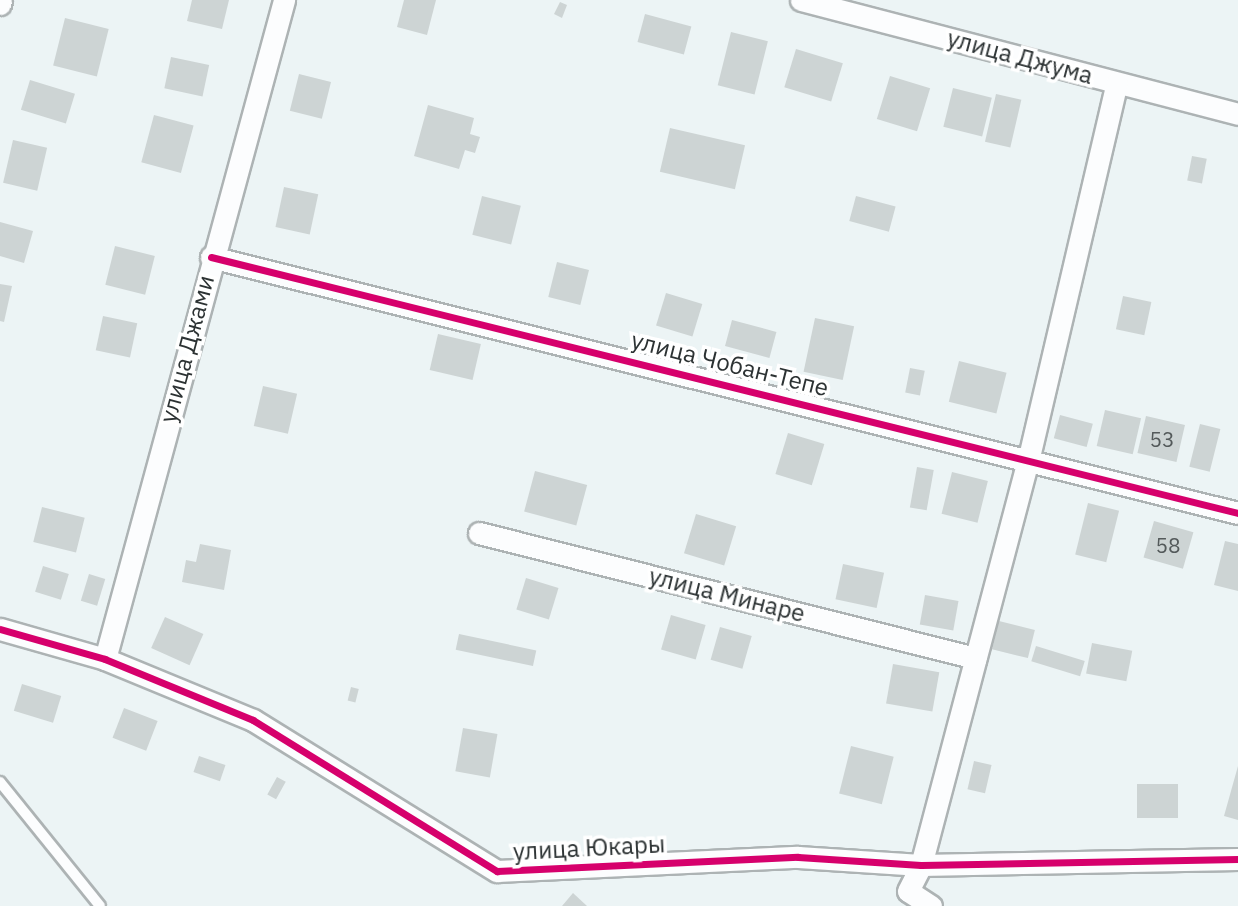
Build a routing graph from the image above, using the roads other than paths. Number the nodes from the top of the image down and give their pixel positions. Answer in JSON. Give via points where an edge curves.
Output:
{"nodes":[{"id":1,"x":284,"y":0,"type":"edge"},
{"id":2,"x":802,"y":0,"type":"edge"},
{"id":3,"x":1117,"y":83,"type":"junction"},
{"id":4,"x":1238,"y":114,"type":"edge"},
{"id":5,"x":211,"y":257,"type":"junction"},
{"id":6,"x":1029,"y":457,"type":"junction"},
{"id":7,"x":1238,"y":513,"type":"edge"},
{"id":8,"x":479,"y":533,"type":"dead end"},
{"id":9,"x":0,"y":629,"type":"edge"},
{"id":10,"x":975,"y":658,"type":"junction"},
{"id":11,"x":105,"y":659,"type":"junction"},
{"id":12,"x":0,"y":782,"type":"edge"},
{"id":13,"x":1238,"y":859,"type":"edge"},
{"id":14,"x":921,"y":865,"type":"junction"},
{"id":15,"x":100,"y":906,"type":"edge"},
{"id":16,"x":931,"y":906,"type":"edge"}],
"edges":[{"from":1,"to":5,"type":"street","name":"улица Джами"},
{"from":2,"to":3,"type":"street","name":"улица Джума"},
{"from":3,"to":4,"type":"street","name":"улица Джума"},
{"from":3,"to":6,"type":"street"},
{"from":5,"to":6,"type":"street","name":"улица Чобан-Тепе"},
{"from":5,"to":11,"type":"street","name":"улица Джами"},
{"from":6,"to":7,"type":"street","name":"улица Чобан-Тепе"},
{"from":6,"to":10,"type":"street"},
{"from":8,"to":10,"type":"street","name":"улица Минаре"},
{"from":9,"to":11,"type":"street","name":"улица Юкары"},
{"from":10,"to":14,"type":"street"},
{"from":11,"to":14,"type":"street","name":"улица Юкары","via":[[253,720],[497,871],[798,857]]},
{"from":12,"to":15,"type":"lane"},
{"from":13,"to":14,"type":"street","name":"улица Юкары"},
{"from":14,"to":16,"type":"street","via":[[908,891]]}]}
